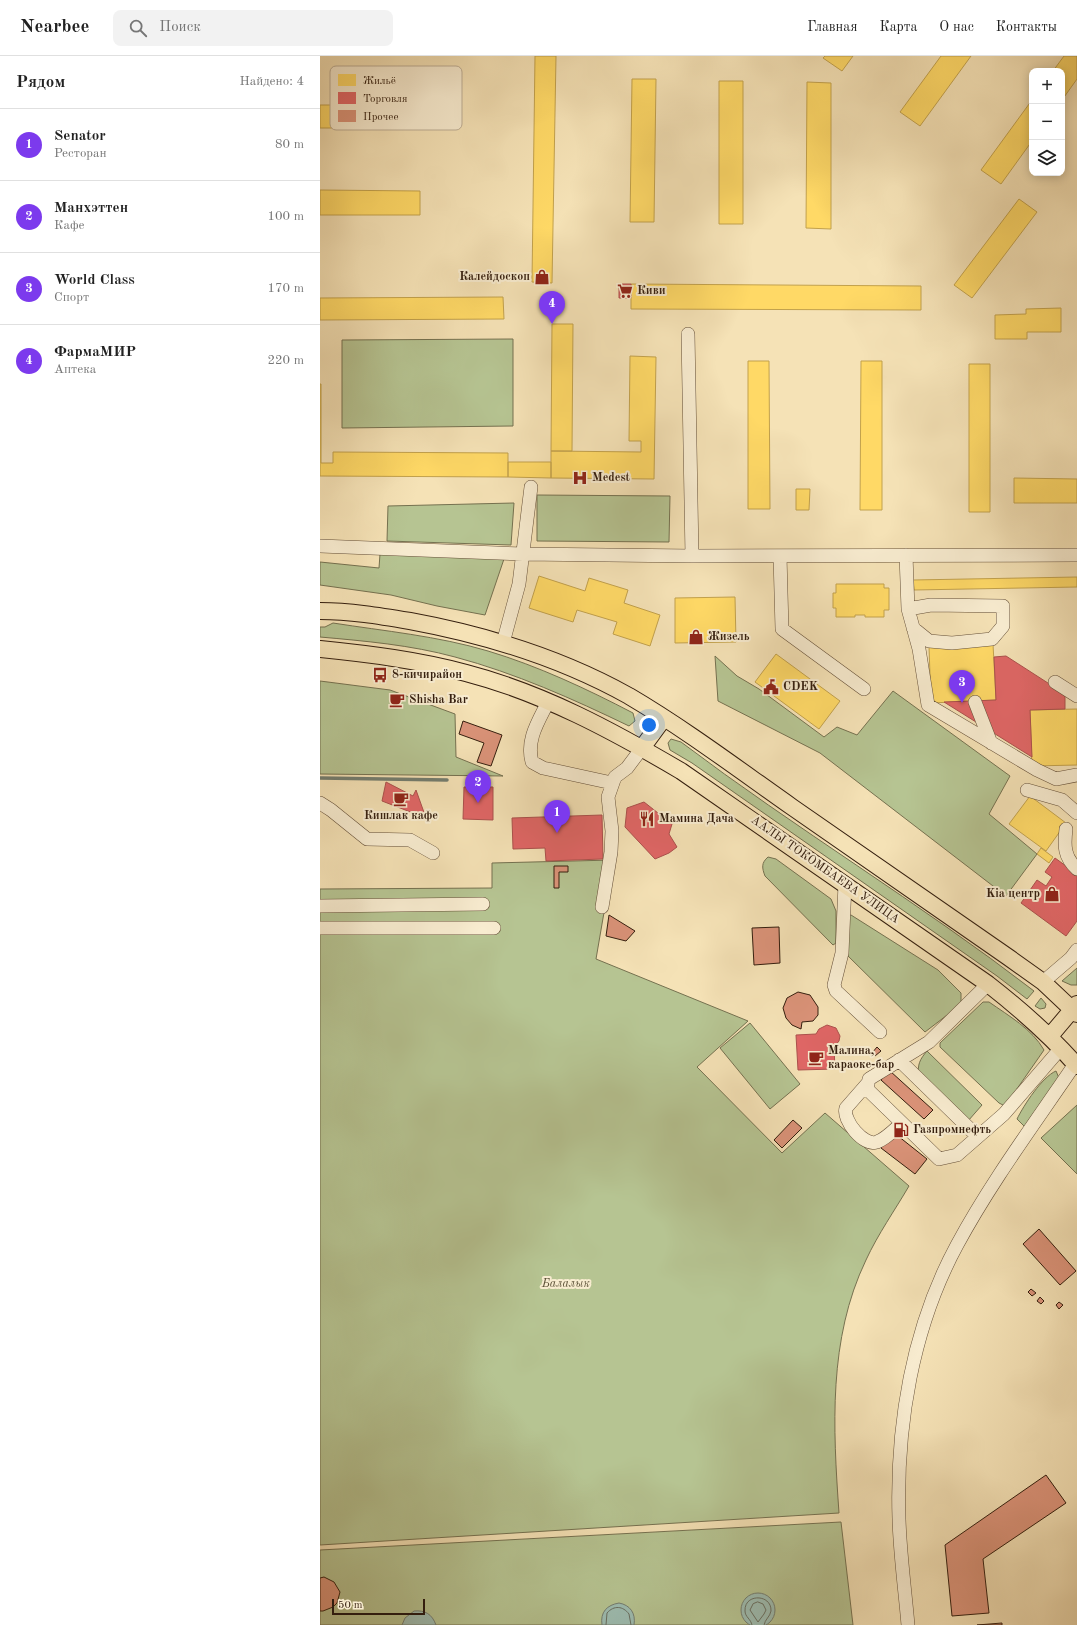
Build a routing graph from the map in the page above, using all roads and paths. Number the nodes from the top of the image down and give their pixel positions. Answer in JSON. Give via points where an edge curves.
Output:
{"nodes":[{"id":1,"x":688,"y":334,"type":"dead end"},
{"id":2,"x":531,"y":487,"type":"dead end"},
{"id":3,"x":320,"y":546,"type":"edge"},
{"id":4,"x":523,"y":554,"type":"junction"},
{"id":5,"x":906,"y":555,"type":"junction"},
{"id":6,"x":1077,"y":555,"type":"edge"},
{"id":7,"x":692,"y":556,"type":"junction"},
{"id":8,"x":780,"y":556,"type":"junction"},
{"id":9,"x":908,"y":609,"type":"junction"},
{"id":10,"x":320,"y":611,"type":"edge"},
{"id":11,"x":913,"y":628,"type":"junction"},
{"id":12,"x":503,"y":643,"type":"junction"},
{"id":13,"x":320,"y":649,"type":"edge"},
{"id":14,"x":1055,"y":682,"type":"dead end"},
{"id":15,"x":864,"y":689,"type":"dead end"},
{"id":16,"x":1077,"y":696,"type":"edge"},
{"id":17,"x":548,"y":702,"type":"junction"},
{"id":18,"x":975,"y":702,"type":"dead end"},
{"id":19,"x":664,"y":718,"type":"junction"},
{"id":20,"x":991,"y":743,"type":"junction"},
{"id":21,"x":642,"y":748,"type":"junction"},
{"id":22,"x":1077,"y":775,"type":"edge"},
{"id":23,"x":612,"y":783,"type":"junction"},
{"id":24,"x":1027,"y":790,"type":"dead end"},
{"id":25,"x":320,"y":803,"type":"edge"},
{"id":26,"x":1077,"y":813,"type":"edge"},
{"id":27,"x":1066,"y":829,"type":"dead end"},
{"id":28,"x":433,"y":853,"type":"dead end"},
{"id":29,"x":1077,"y":868,"type":"edge"},
{"id":30,"x":845,"y":884,"type":"junction"},
{"id":31,"x":483,"y":904,"type":"dead end"},
{"id":32,"x":320,"y":906,"type":"edge"},
{"id":33,"x":602,"y":907,"type":"dead end"},
{"id":34,"x":320,"y":928,"type":"edge"},
{"id":35,"x":494,"y":928,"type":"dead end"},
{"id":36,"x":1077,"y":950,"type":"edge"},
{"id":37,"x":1043,"y":982,"type":"junction"},
{"id":38,"x":988,"y":984,"type":"junction"},
{"id":39,"x":1076,"y":1009,"type":"edge"},
{"id":40,"x":880,"y":1032,"type":"dead end"},
{"id":41,"x":1050,"y":1036,"type":"junction"},
{"id":42,"x":1061,"y":1048,"type":"junction"},
{"id":43,"x":899,"y":1060,"type":"junction"},
{"id":44,"x":1076,"y":1064,"type":"edge"},
{"id":45,"x":867,"y":1084,"type":"junction"},
{"id":46,"x":902,"y":1123,"type":"junction"},
{"id":47,"x":977,"y":1136,"type":"junction"},
{"id":48,"x":908,"y":1625,"type":"edge"}],
"edges":[{"from":1,"to":7,"type":"street"},
{"from":2,"to":4,"type":"street"},
{"from":3,"to":4,"type":"street"},
{"from":4,"to":7,"type":"street"},
{"from":4,"to":12,"type":"street","via":[[519,584]]},
{"from":5,"to":6,"type":"street"},
{"from":5,"to":8,"type":"street"},
{"from":5,"to":9,"type":"street"},
{"from":7,"to":8,"type":"street"},
{"from":8,"to":15,"type":"street","via":[[782,629]]},
{"from":9,"to":11,"type":"street"},
{"from":9,"to":11,"type":"street","via":[[931,605],[1003,606],[1003,626],[992,639],[952,643],[929,641]]},
{"from":10,"to":12,"type":"main road","via":[[340,611],[399,619]]},
{"from":11,"to":20,"type":"street","via":[[928,705]]},
{"from":12,"to":19,"type":"main road","via":[[583,673]]},
{"from":13,"to":17,"type":"main road","name":"ААЛЫ ТОКОМБАЕВА УЛИЦА","via":[[428,664],[492,680]]},
{"from":14,"to":16,"type":"street"},
{"from":17,"to":21,"type":"main road","name":"ААЛЫ ТОКОМБАЕВА УЛИЦА"},
{"from":17,"to":23,"type":"street","via":[[531,737],[532,762],[543,768]]},
{"from":18,"to":20,"type":"street"},
{"from":19,"to":21,"type":"main road"},
{"from":19,"to":37,"type":"main road"},
{"from":20,"to":22,"type":"street","via":[[1056,779]]},
{"from":21,"to":23,"type":"street","via":[[627,768],[614,777]]},
{"from":21,"to":30,"type":"main road","name":"ААЛЫ ТОКОМБАЕВА УЛИЦА","via":[[681,771]]},
{"from":23,"to":33,"type":"street","via":[[608,797],[612,831],[611,852]]},
{"from":24,"to":26,"type":"street","via":[[1062,800]]},
{"from":25,"to":28,"type":"street","via":[[367,839],[410,840]]},
{"from":27,"to":29,"type":"street","via":[[1064,842],[1068,861]]},
{"from":30,"to":38,"type":"main road","name":"ААЛЫ ТОКОМБАЕВА УЛИЦА"},
{"from":30,"to":40,"type":"street","via":[[842,953],[834,985],[836,991]]},
{"from":31,"to":32,"type":"street"},
{"from":34,"to":35,"type":"street"},
{"from":36,"to":37,"type":"street"},
{"from":37,"to":39,"type":"main road"},
{"from":38,"to":41,"type":"main road","name":"ААЛЫ ТОКОМБАЕВА УЛИЦА"},
{"from":38,"to":43,"type":"street","via":[[929,1042]]},
{"from":39,"to":41,"type":"main road"},
{"from":41,"to":42,"type":"main road","name":"ААЛЫ ТОКОМБАЕВА УЛИЦА"},
{"from":42,"to":44,"type":"main road","name":"ААЛЫ ТОКОМБАЕВА УЛИЦА"},
{"from":42,"to":47,"type":"street","via":[[1004,1114]]},
{"from":43,"to":45,"type":"street","via":[[869,1079]]},
{"from":43,"to":47,"type":"street"},
{"from":44,"to":48,"type":"street","via":[[989,1191],[956,1246],[924,1326],[906,1394],[901,1435],[898,1519]]},
{"from":45,"to":46,"type":"street","via":[[867,1089]]},
{"from":45,"to":46,"type":"street","via":[[844,1113],[845,1118],[864,1141],[878,1142]]},
{"from":46,"to":47,"type":"street","via":[[939,1159],[957,1155]]}]}
